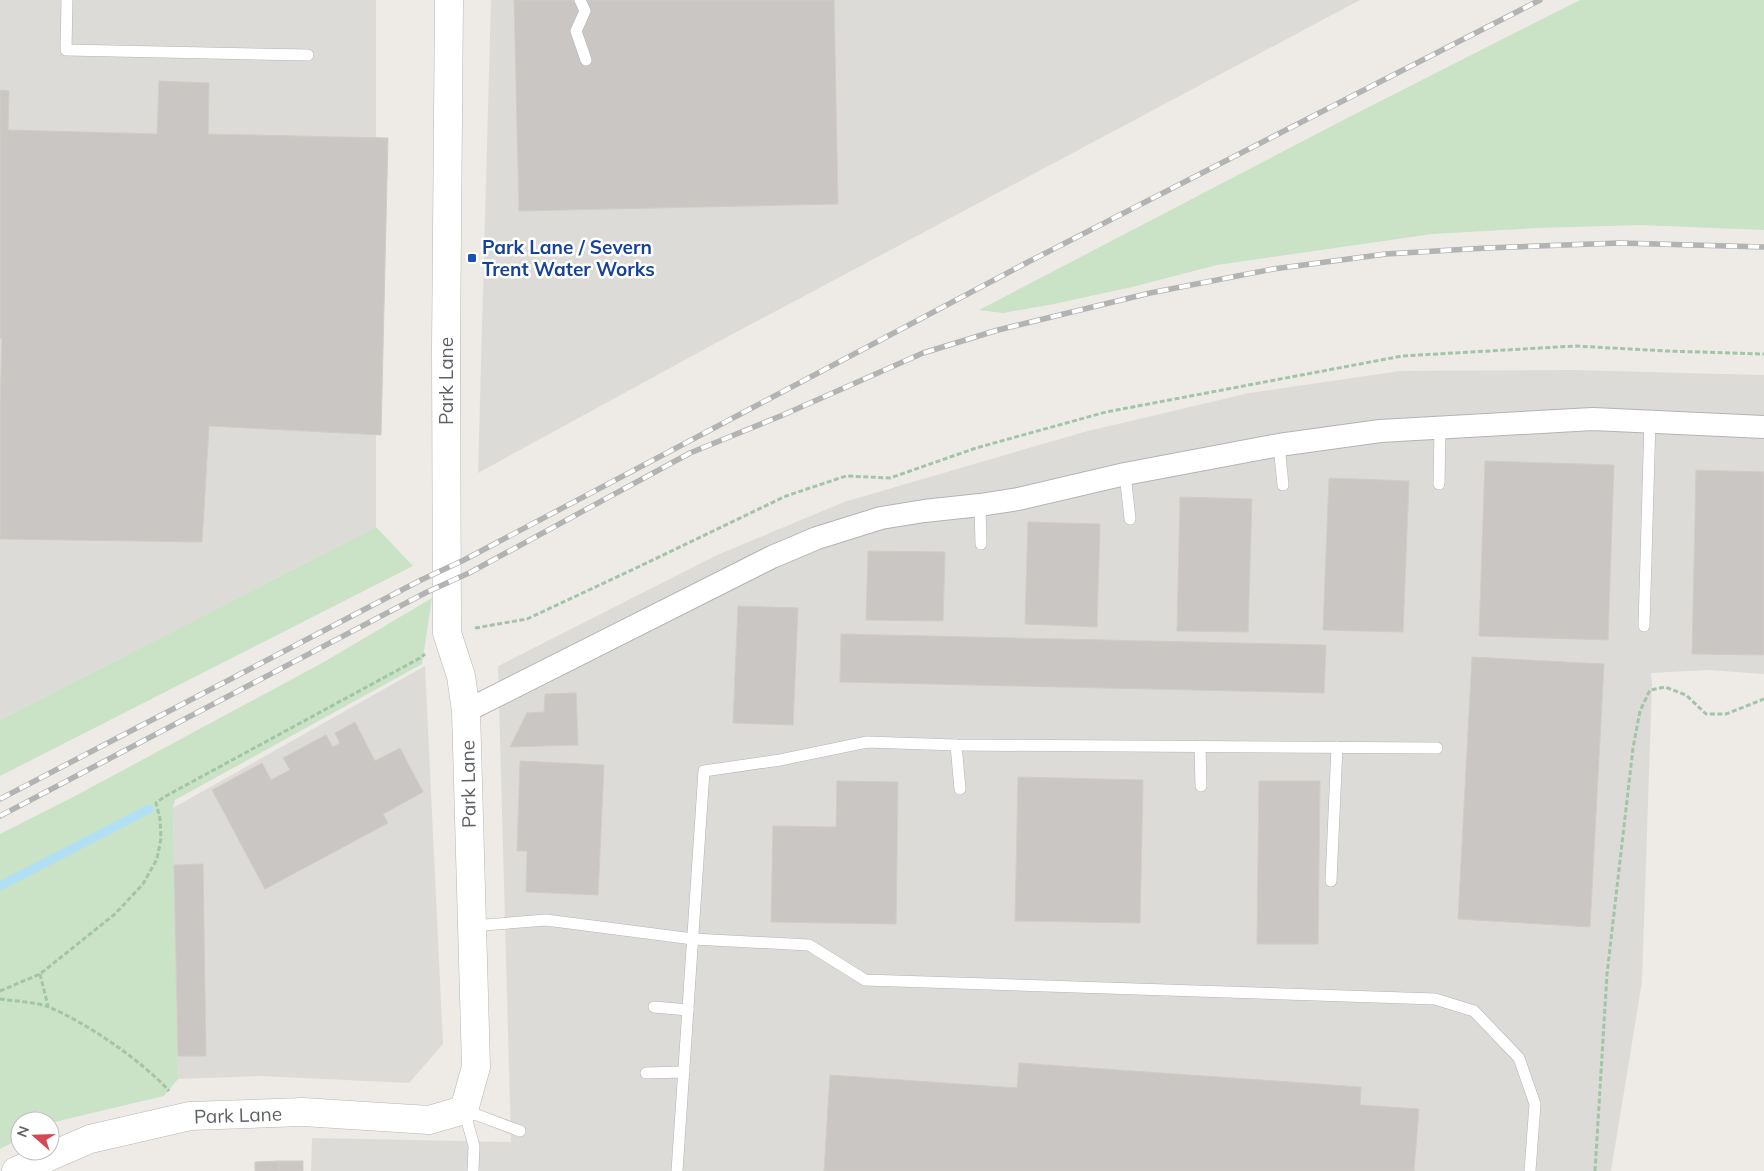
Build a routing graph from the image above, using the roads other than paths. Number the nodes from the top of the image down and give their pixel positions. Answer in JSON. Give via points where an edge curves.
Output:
{"nodes":[{"id":1,"x":67,"y":0,"type":"edge"},
{"id":2,"x":449,"y":0,"type":"edge"},
{"id":3,"x":580,"y":0,"type":"edge"},
{"id":4,"x":308,"y":55,"type":"dead end"},
{"id":5,"x":586,"y":60,"type":"dead end"},
{"id":6,"x":1650,"y":421,"type":"junction"},
{"id":7,"x":1764,"y":427,"type":"edge"},
{"id":8,"x":1440,"y":428,"type":"junction"},
{"id":9,"x":1279,"y":445,"type":"junction"},
{"id":10,"x":1125,"y":474,"type":"junction"},
{"id":11,"x":1439,"y":484,"type":"dead end"},
{"id":12,"x":1283,"y":485,"type":"dead end"},
{"id":13,"x":980,"y":505,"type":"junction"},
{"id":14,"x":1130,"y":519,"type":"dead end"},
{"id":15,"x":982,"y":544,"type":"dead end"},
{"id":16,"x":1644,"y":626,"type":"dead end"},
{"id":17,"x":466,"y":711,"type":"junction"},
{"id":18,"x":956,"y":745,"type":"junction"},
{"id":19,"x":1200,"y":746,"type":"junction"},
{"id":20,"x":1337,"y":747,"type":"junction"},
{"id":21,"x":1437,"y":748,"type":"dead end"},
{"id":22,"x":1201,"y":786,"type":"dead end"},
{"id":23,"x":960,"y":789,"type":"dead end"},
{"id":24,"x":1332,"y":881,"type":"dead end"},
{"id":25,"x":472,"y":926,"type":"junction"},
{"id":26,"x":693,"y":939,"type":"junction"},
{"id":27,"x":654,"y":1007,"type":"dead end"},
{"id":28,"x":688,"y":1010,"type":"junction"},
{"id":29,"x":646,"y":1072,"type":"dead end"},
{"id":30,"x":684,"y":1072,"type":"junction"},
{"id":31,"x":464,"y":1110,"type":"junction"},
{"id":32,"x":520,"y":1131,"type":"dead end"},
{"id":33,"x":16,"y":1171,"type":"edge"},
{"id":34,"x":473,"y":1171,"type":"edge"},
{"id":35,"x":677,"y":1171,"type":"edge"},
{"id":36,"x":1530,"y":1171,"type":"edge"}],
"edges":[{"from":1,"to":4,"type":"lane","via":[[66,50]]},
{"from":2,"to":17,"type":"street","name":"Park Lane","via":[[447,633],[461,676]]},
{"from":3,"to":5,"type":"lane","via":[[585,11],[576,32]]},
{"from":6,"to":7,"type":"street"},
{"from":6,"to":8,"type":"street","via":[[1593,419]]},
{"from":6,"to":16,"type":"lane"},
{"from":8,"to":9,"type":"street","via":[[1380,431]]},
{"from":8,"to":11,"type":"lane"},
{"from":9,"to":10,"type":"street"},
{"from":9,"to":12,"type":"lane"},
{"from":10,"to":13,"type":"street"},
{"from":10,"to":14,"type":"lane"},
{"from":13,"to":15,"type":"lane"},
{"from":13,"to":17,"type":"street","via":[[881,518],[817,538]]},
{"from":17,"to":25,"type":"street","name":"Park Lane"},
{"from":18,"to":19,"type":"lane"},
{"from":18,"to":23,"type":"lane"},
{"from":18,"to":26,"type":"lane","via":[[867,742],[704,771]]},
{"from":19,"to":20,"type":"lane"},
{"from":19,"to":22,"type":"lane"},
{"from":20,"to":21,"type":"lane"},
{"from":20,"to":24,"type":"lane"},
{"from":25,"to":26,"type":"lane","via":[[546,920]]},
{"from":25,"to":31,"type":"street","name":"Park Lane","via":[[476,1067]]},
{"from":26,"to":28,"type":"lane"},
{"from":26,"to":36,"type":"lane","via":[[808,945],[865,980],[1435,999],[1474,1011],[1519,1058],[1535,1104]]},
{"from":27,"to":28,"type":"lane"},
{"from":28,"to":30,"type":"lane"},
{"from":29,"to":30,"type":"lane"},
{"from":30,"to":35,"type":"lane"},
{"from":31,"to":32,"type":"lane"},
{"from":31,"to":33,"type":"street","name":"Park Lane","via":[[429,1120],[303,1112],[190,1116],[90,1139]]},
{"from":31,"to":34,"type":"lane","via":[[474,1146]]}]}
